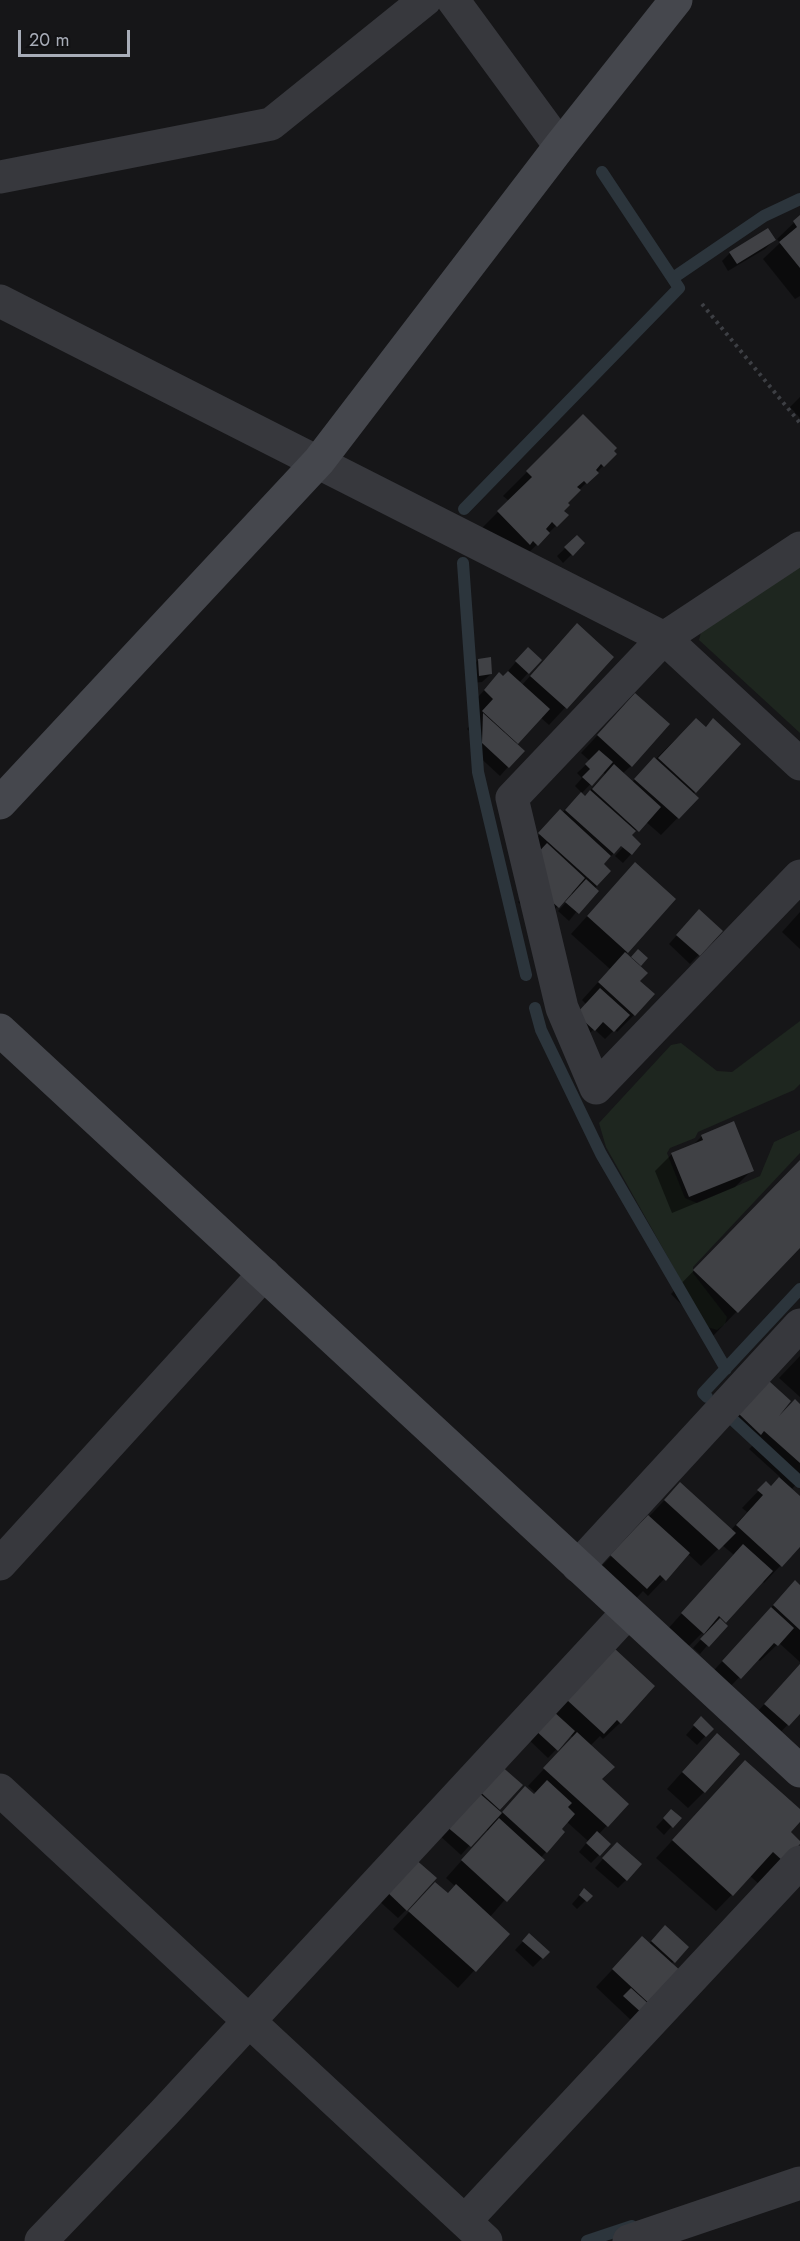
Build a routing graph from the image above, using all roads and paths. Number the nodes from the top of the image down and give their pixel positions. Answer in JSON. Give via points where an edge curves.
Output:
{"nodes":[{"id":1,"x":425,"y":0,"type":"edge"},
{"id":2,"x":453,"y":0,"type":"edge"},
{"id":3,"x":676,"y":0,"type":"edge"},
{"id":4,"x":560,"y":146,"type":"junction"},
{"id":5,"x":0,"y":177,"type":"edge"},
{"id":6,"x":0,"y":301,"type":"edge"},
{"id":7,"x":702,"y":304,"type":"dead end"},
{"id":8,"x":800,"y":423,"type":"edge"},
{"id":9,"x":319,"y":461,"type":"junction"},
{"id":10,"x":800,"y":548,"type":"edge"},
{"id":11,"x":664,"y":638,"type":"junction"},
{"id":12,"x":800,"y":764,"type":"edge"},
{"id":13,"x":0,"y":803,"type":"edge"},
{"id":14,"x":800,"y":876,"type":"edge"},
{"id":15,"x":0,"y":1030,"type":"edge"},
{"id":16,"x":264,"y":1274,"type":"junction"},
{"id":17,"x":800,"y":1325,"type":"edge"},
{"id":18,"x":0,"y":1564,"type":"edge"},
{"id":19,"x":579,"y":1566,"type":"junction"},
{"id":20,"x":628,"y":1612,"type":"junction"},
{"id":21,"x":800,"y":1771,"type":"edge"},
{"id":22,"x":0,"y":1790,"type":"edge"},
{"id":23,"x":800,"y":1862,"type":"edge"},
{"id":24,"x":249,"y":2021,"type":"junction"},
{"id":25,"x":800,"y":2183,"type":"edge"},
{"id":26,"x":475,"y":2231,"type":"edge"},
{"id":27,"x":41,"y":2241,"type":"edge"},
{"id":28,"x":629,"y":2241,"type":"edge"}],
"edges":[{"from":1,"to":5,"type":"street","via":[[271,124]]},
{"from":2,"to":4,"type":"street"},
{"from":3,"to":4,"type":"street"},
{"from":4,"to":9,"type":"street"},
{"from":6,"to":9,"type":"street"},
{"from":7,"to":8,"type":"path"},
{"from":9,"to":11,"type":"street"},
{"from":9,"to":13,"type":"street"},
{"from":10,"to":11,"type":"street"},
{"from":11,"to":12,"type":"street"},
{"from":11,"to":14,"type":"street","via":[[512,798],[562,1008],[596,1088]]},
{"from":15,"to":16,"type":"street"},
{"from":16,"to":18,"type":"street"},
{"from":16,"to":19,"type":"street"},
{"from":17,"to":19,"type":"street"},
{"from":19,"to":20,"type":"street"},
{"from":20,"to":21,"type":"street"},
{"from":20,"to":24,"type":"street"},
{"from":22,"to":24,"type":"street"},
{"from":23,"to":26,"type":"street"},
{"from":24,"to":26,"type":"street"},
{"from":24,"to":27,"type":"street"},
{"from":25,"to":28,"type":"street"}]}
